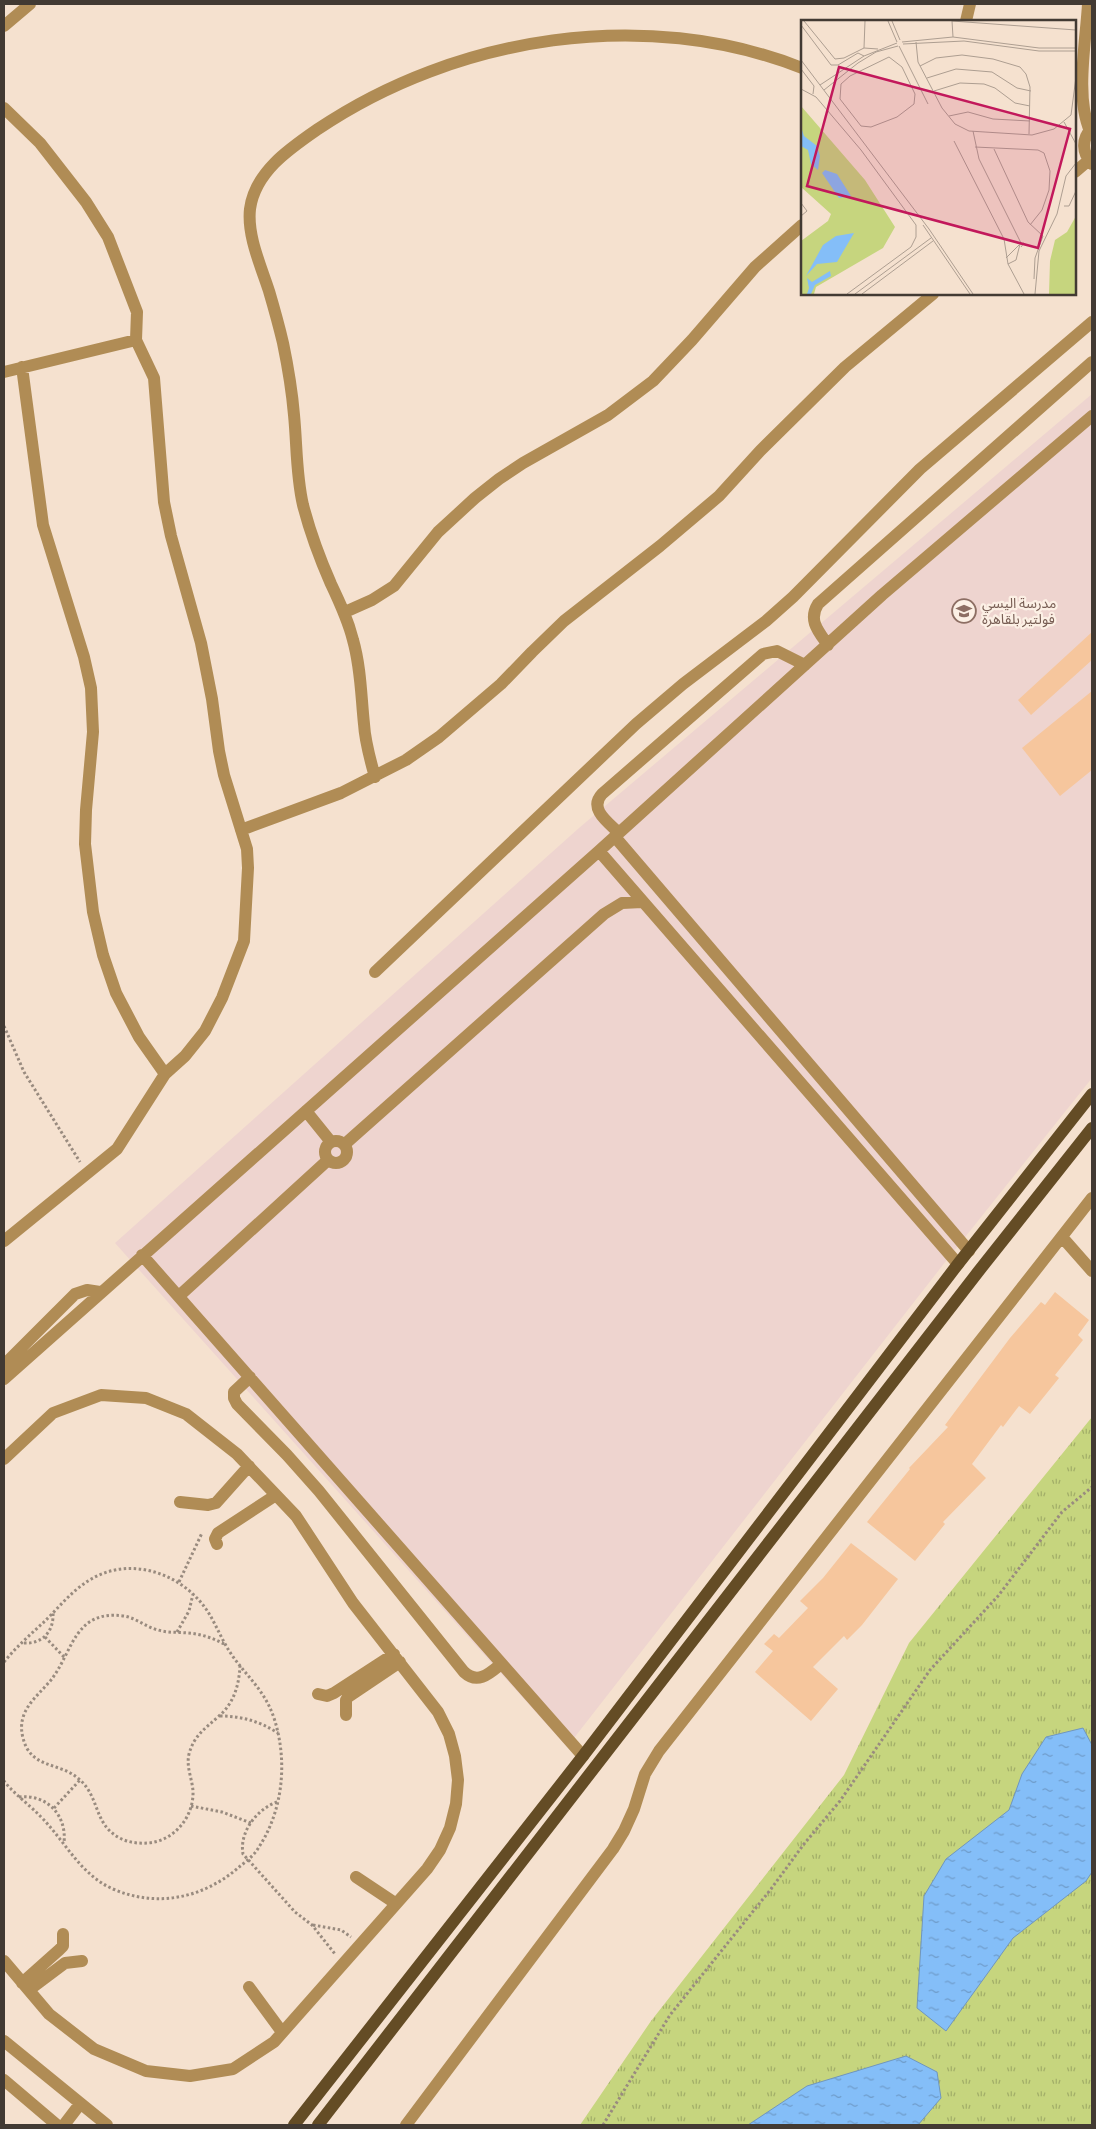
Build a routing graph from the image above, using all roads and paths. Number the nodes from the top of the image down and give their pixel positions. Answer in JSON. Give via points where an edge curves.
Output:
{"nodes":[{"id":1,"x":30,"y":4,"type":"edge"},
{"id":2,"x":970,"y":4,"type":"edge"},
{"id":3,"x":1088,"y":4,"type":"edge"},
{"id":4,"x":966,"y":20,"type":"edge"},
{"id":5,"x":4,"y":26,"type":"edge"},
{"id":6,"x":801,"y":68,"type":"edge"},
{"id":7,"x":4,"y":108,"type":"edge"},
{"id":8,"x":1091,"y":130,"type":"edge"},
{"id":9,"x":1090,"y":162,"type":"edge"},
{"id":10,"x":1076,"y":171,"type":"edge"},
{"id":11,"x":801,"y":225,"type":"edge"},
{"id":12,"x":932,"y":295,"type":"edge"},
{"id":13,"x":1092,"y":322,"type":"edge"},
{"id":14,"x":136,"y":340,"type":"junction"},
{"id":15,"x":1092,"y":362,"type":"edge"},
{"id":16,"x":22,"y":367,"type":"junction"},
{"id":17,"x":4,"y":372,"type":"edge"},
{"id":18,"x":1092,"y":416,"type":"edge"},
{"id":19,"x":345,"y":612,"type":"junction"},
{"id":20,"x":828,"y":644,"type":"junction"},
{"id":21,"x":805,"y":665,"type":"junction"},
{"id":22,"x":376,"y":777,"type":"junction"},
{"id":23,"x":241,"y":830,"type":"junction"},
{"id":24,"x":617,"y":835,"type":"junction"},
{"id":25,"x":600,"y":851,"type":"junction"},
{"id":26,"x":642,"y":902,"type":"junction"},
{"id":27,"x":374,"y":972,"type":"dead end"},
{"id":28,"x":4,"y":1026,"type":"edge"},
{"id":29,"x":166,"y":1074,"type":"junction"},
{"id":30,"x":1092,"y":1094,"type":"edge"},
{"id":31,"x":306,"y":1111,"type":"junction"},
{"id":32,"x":1092,"y":1128,"type":"edge"},
{"id":33,"x":331,"y":1142,"type":"junction"},
{"id":34,"x":345,"y":1144,"type":"junction"},
{"id":35,"x":328,"y":1160,"type":"junction"},
{"id":36,"x":87,"y":1173,"type":"junction"},
{"id":37,"x":1092,"y":1198,"type":"edge"},
{"id":38,"x":1062,"y":1237,"type":"junction"},
{"id":39,"x":4,"y":1241,"type":"edge"},
{"id":40,"x":969,"y":1251,"type":"junction"},
{"id":41,"x":142,"y":1255,"type":"junction"},
{"id":42,"x":958,"y":1264,"type":"junction"},
{"id":43,"x":1092,"y":1271,"type":"edge"},
{"id":44,"x":100,"y":1292,"type":"junction"},
{"id":45,"x":179,"y":1296,"type":"junction"},
{"id":46,"x":4,"y":1365,"type":"edge"},
{"id":47,"x":250,"y":1377,"type":"junction"},
{"id":48,"x":4,"y":1379,"type":"edge"},
{"id":49,"x":4,"y":1459,"type":"edge"},
{"id":50,"x":249,"y":1466,"type":"junction"},
{"id":51,"x":1092,"y":1487,"type":"edge"},
{"id":52,"x":276,"y":1495,"type":"junction"},
{"id":53,"x":180,"y":1502,"type":"dead end"},
{"id":54,"x":217,"y":1544,"type":"dead end"},
{"id":55,"x":193,"y":1594,"type":"junction"},
{"id":56,"x":53,"y":1612,"type":"junction"},
{"id":57,"x":176,"y":1632,"type":"junction"},
{"id":58,"x":45,"y":1637,"type":"junction"},
{"id":59,"x":23,"y":1643,"type":"junction"},
{"id":60,"x":225,"y":1644,"type":"junction"},
{"id":61,"x":65,"y":1658,"type":"junction"},
{"id":62,"x":397,"y":1658,"type":"junction"},
{"id":63,"x":4,"y":1662,"type":"edge"},
{"id":64,"x":502,"y":1664,"type":"junction"},
{"id":65,"x":240,"y":1666,"type":"junction"},
{"id":66,"x":318,"y":1694,"type":"dead end"},
{"id":67,"x":346,"y":1715,"type":"dead end"},
{"id":68,"x":219,"y":1716,"type":"junction"},
{"id":69,"x":278,"y":1733,"type":"junction"},
{"id":70,"x":582,"y":1756,"type":"junction"},
{"id":71,"x":80,"y":1780,"type":"junction"},
{"id":72,"x":4,"y":1781,"type":"edge"},
{"id":73,"x":19,"y":1797,"type":"junction"},
{"id":74,"x":278,"y":1802,"type":"junction"},
{"id":75,"x":191,"y":1806,"type":"junction"},
{"id":76,"x":54,"y":1808,"type":"junction"},
{"id":77,"x":251,"y":1823,"type":"junction"},
{"id":78,"x":64,"y":1843,"type":"junction"},
{"id":79,"x":247,"y":1860,"type":"junction"},
{"id":80,"x":356,"y":1877,"type":"dead end"},
{"id":81,"x":396,"y":1903,"type":"junction"},
{"id":82,"x":312,"y":1925,"type":"junction"},
{"id":83,"x":63,"y":1934,"type":"dead end"},
{"id":84,"x":360,"y":1944,"type":"junction"},
{"id":85,"x":4,"y":1961,"type":"edge"},
{"id":86,"x":82,"y":1961,"type":"dead end"},
{"id":87,"x":343,"y":1962,"type":"junction"},
{"id":88,"x":26,"y":1986,"type":"junction"},
{"id":89,"x":250,"y":1987,"type":"dead end"},
{"id":90,"x":282,"y":2032,"type":"junction"},
{"id":91,"x":4,"y":2041,"type":"edge"},
{"id":92,"x":4,"y":2080,"type":"edge"},
{"id":93,"x":80,"y":2104,"type":"junction"},
{"id":94,"x":57,"y":2125,"type":"edge"},
{"id":95,"x":64,"y":2125,"type":"edge"},
{"id":96,"x":107,"y":2125,"type":"edge"},
{"id":97,"x":294,"y":2125,"type":"edge"},
{"id":98,"x":318,"y":2125,"type":"edge"},
{"id":99,"x":406,"y":2125,"type":"edge"},
{"id":100,"x":602,"y":2125,"type":"edge"}],
"edges":[{"from":1,"to":5,"type":"street"},
{"from":2,"to":4,"type":"street"},
{"from":3,"to":8,"type":"street","via":[[1082,101]]},
{"from":6,"to":19,"type":"street","via":[[759,53],[680,38],[614,36],[527,44],[485,53],[373,96],[308,136],[267,170],[252,198],[250,228],[287,364],[302,501],[320,558]]},
{"from":7,"to":14,"type":"street","via":[[40,142],[108,237],[137,312]]},
{"from":8,"to":9,"type":"street","via":[[1084,145]]},
{"from":9,"to":10,"type":"street"},
{"from":11,"to":19,"type":"street","via":[[755,267],[653,381],[608,415],[499,480],[438,532],[394,586]]},
{"from":12,"to":22,"type":"street","via":[[845,367],[719,496],[564,621],[471,711],[406,760]]},
{"from":13,"to":27,"type":"street","via":[[920,469],[766,621],[642,719]]},
{"from":14,"to":16,"type":"street"},
{"from":14,"to":23,"type":"street","via":[[154,378],[164,502],[205,662],[224,775]]},
{"from":15,"to":20,"type":"street","via":[[818,604],[813,620]]},
{"from":16,"to":17,"type":"street"},
{"from":16,"to":29,"type":"street","via":[[43,526],[91,688],[92,732],[85,844],[93,912],[116,993],[138,1037]]},
{"from":18,"to":20,"type":"street"},
{"from":19,"to":22,"type":"street","via":[[360,670],[364,726]]},
{"from":20,"to":21,"type":"street"},
{"from":21,"to":24,"type":"street"},
{"from":21,"to":24,"type":"street","via":[[777,651],[763,654],[602,794],[597,801],[598,809]]},
{"from":22,"to":23,"type":"street"},
{"from":23,"to":29,"type":"street","via":[[248,868],[244,941],[205,1031]]},
{"from":24,"to":25,"type":"street"},
{"from":24,"to":40,"type":"street"},
{"from":25,"to":26,"type":"street"},
{"from":25,"to":31,"type":"street"},
{"from":26,"to":34,"type":"street","via":[[622,903],[604,914]]},
{"from":26,"to":42,"type":"street"},
{"from":28,"to":36,"type":"path","via":[[24,1072]]},
{"from":29,"to":36,"type":"street","via":[[117,1149]]},
{"from":30,"to":40,"type":"main road"},
{"from":31,"to":33,"type":"street"},
{"from":31,"to":41,"type":"street"},
{"from":32,"to":98,"type":"main road"},
{"from":33,"to":34,"type":"street","via":[[337,1140]]},
{"from":33,"to":35,"type":"street","via":[[324,1152]]},
{"from":34,"to":35,"type":"street","via":[[348,1153],[344,1161],[336,1164]]},
{"from":35,"to":45,"type":"street"},
{"from":36,"to":39,"type":"street"},
{"from":37,"to":38,"type":"street"},
{"from":38,"to":43,"type":"street"},
{"from":38,"to":99,"type":"street","via":[[658,1750],[645,1774],[634,1809],[613,1849]]},
{"from":40,"to":42,"type":"main road"},
{"from":41,"to":44,"type":"street"},
{"from":41,"to":45,"type":"street"},
{"from":42,"to":70,"type":"main road"},
{"from":44,"to":46,"type":"street","via":[[87,1290],[75,1294]]},
{"from":44,"to":48,"type":"street"},
{"from":45,"to":47,"type":"street"},
{"from":47,"to":64,"type":"street"},
{"from":47,"to":64,"type":"street","via":[[234,1392],[236,1404],[318,1491],[464,1672],[471,1678],[480,1678]]},
{"from":49,"to":50,"type":"street","via":[[53,1413],[101,1395],[146,1398],[186,1414]]},
{"from":50,"to":52,"type":"street"},
{"from":50,"to":53,"type":"street","via":[[216,1503]]},
{"from":51,"to":100,"type":"path","via":[[1062,1512],[998,1596],[930,1670],[840,1801],[670,2015]]},
{"from":52,"to":54,"type":"street","via":[[218,1533]]},
{"from":52,"to":62,"type":"street","via":[[296,1516],[353,1603]]},
{"from":55,"to":56,"type":"path","via":[[169,1576],[147,1570],[124,1569],[88,1580]]},
{"from":55,"to":57,"type":"path","via":[[189,1611]]},
{"from":55,"to":60,"type":"path","via":[[209,1614]]},
{"from":56,"to":58,"type":"path","via":[[52,1626]]},
{"from":56,"to":59,"type":"path"},
{"from":57,"to":60,"type":"path","via":[[197,1634]]},
{"from":57,"to":61,"type":"path","via":[[151,1628],[125,1616],[104,1617],[80,1630]]},
{"from":58,"to":59,"type":"path"},
{"from":58,"to":61,"type":"path"},
{"from":59,"to":63,"type":"path"},
{"from":60,"to":65,"type":"path"},
{"from":61,"to":71,"type":"path","via":[[51,1680],[29,1703],[21,1727],[22,1736],[34,1758],[65,1770]]},
{"from":62,"to":66,"type":"street","via":[[334,1693],[327,1696]]},
{"from":62,"to":67,"type":"street","via":[[346,1700]]},
{"from":62,"to":81,"type":"street","via":[[438,1712],[449,1734],[458,1780],[450,1828],[440,1850]]},
{"from":64,"to":70,"type":"street"},
{"from":65,"to":68,"type":"path","via":[[232,1700]]},
{"from":65,"to":69,"type":"path","via":[[262,1691]]},
{"from":68,"to":69,"type":"path","via":[[256,1721]]},
{"from":68,"to":75,"type":"path","via":[[203,1729],[191,1747],[188,1766],[193,1793]]},
{"from":69,"to":74,"type":"path","via":[[282,1765]]},
{"from":70,"to":97,"type":"main road"},
{"from":71,"to":75,"type":"path","via":[[89,1789],[109,1830],[131,1842],[150,1843],[171,1835],[184,1821]]},
{"from":71,"to":76,"type":"path"},
{"from":72,"to":73,"type":"path"},
{"from":73,"to":76,"type":"path","via":[[42,1800]]},
{"from":73,"to":78,"type":"path"},
{"from":74,"to":77,"type":"path","via":[[261,1811]]},
{"from":74,"to":79,"type":"path","via":[[258,1850]]},
{"from":75,"to":77,"type":"path","via":[[222,1812]]},
{"from":76,"to":78,"type":"path","via":[[62,1821]]},
{"from":77,"to":79,"type":"path","via":[[242,1848]]},
{"from":78,"to":79,"type":"path","via":[[82,1866],[103,1883],[124,1893],[161,1900],[183,1897],[212,1886]]},
{"from":79,"to":82,"type":"path","via":[[295,1912]]},
{"from":80,"to":81,"type":"street"},
{"from":81,"to":84,"type":"street"},
{"from":82,"to":84,"type":"path","via":[[341,1930]]},
{"from":82,"to":87,"type":"path"},
{"from":83,"to":88,"type":"street","via":[[62,1946]]},
{"from":84,"to":87,"type":"street"},
{"from":85,"to":88,"type":"street"},
{"from":86,"to":88,"type":"street","via":[[57,1968]]},
{"from":87,"to":90,"type":"street"},
{"from":88,"to":90,"type":"street","via":[[48,2014],[94,2049],[146,2071],[190,2076],[233,2069],[274,2042]]},
{"from":89,"to":90,"type":"street"},
{"from":91,"to":93,"type":"street"},
{"from":92,"to":94,"type":"street"},
{"from":93,"to":95,"type":"street"},
{"from":93,"to":96,"type":"street"}]}
